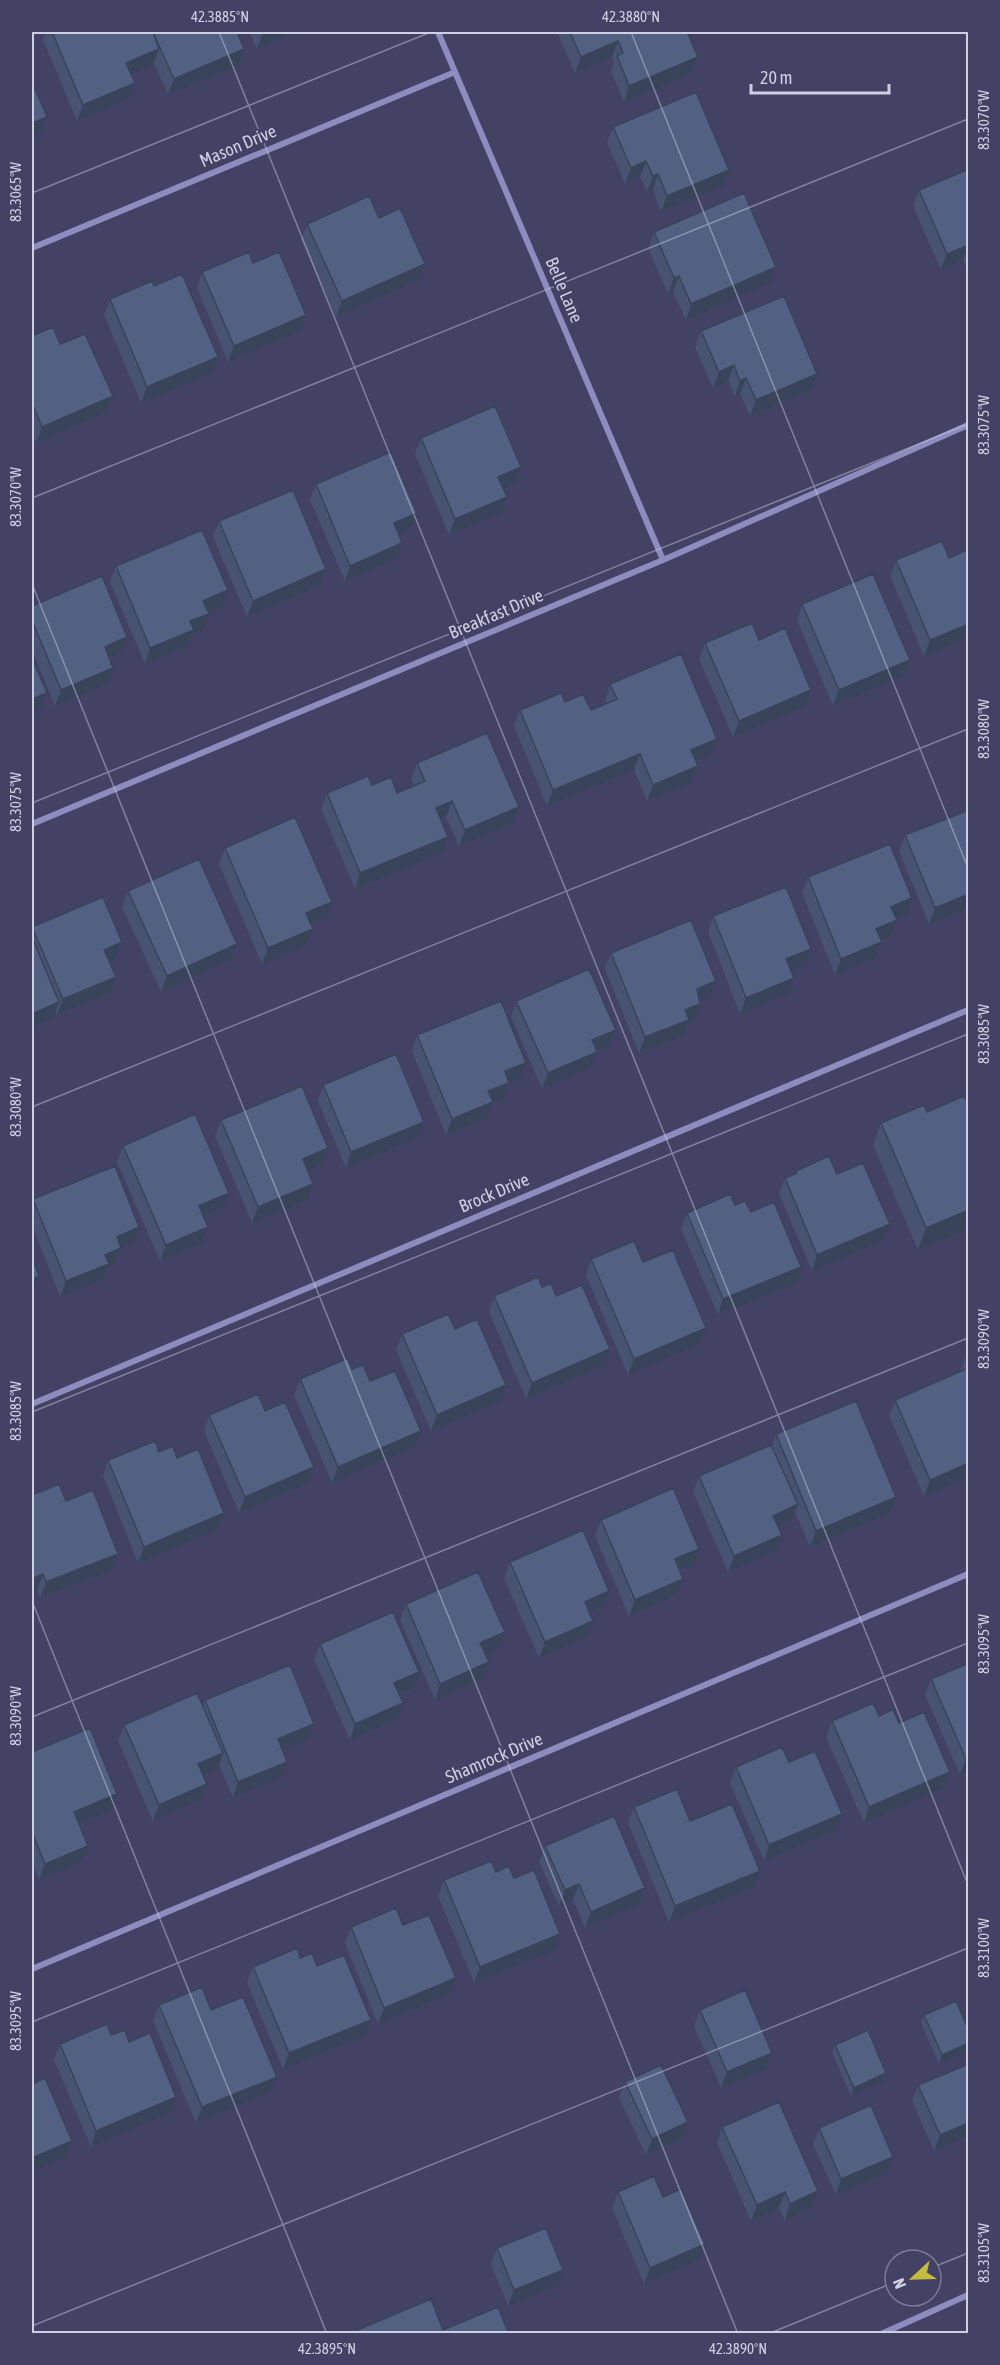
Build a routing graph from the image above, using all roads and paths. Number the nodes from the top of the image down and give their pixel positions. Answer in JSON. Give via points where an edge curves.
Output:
{"nodes":[{"id":1,"x":438,"y":32,"type":"edge"},
{"id":2,"x":455,"y":72,"type":"junction"},
{"id":3,"x":32,"y":248,"type":"edge"},
{"id":4,"x":969,"y":425,"type":"edge"},
{"id":5,"x":663,"y":560,"type":"junction"},
{"id":6,"x":32,"y":824,"type":"edge"},
{"id":7,"x":969,"y":1010,"type":"edge"},
{"id":8,"x":32,"y":1404,"type":"edge"},
{"id":9,"x":969,"y":1574,"type":"edge"},
{"id":10,"x":32,"y":1970,"type":"edge"},
{"id":11,"x":969,"y":2295,"type":"edge"},
{"id":12,"x":881,"y":2334,"type":"edge"}],
"edges":[{"from":1,"to":2,"type":"street","name":"Belle Lane"},
{"from":2,"to":3,"type":"street","name":"Mason Drive"},
{"from":2,"to":5,"type":"street","name":"Belle Lane"},
{"from":4,"to":5,"type":"street","name":"Breakfast Drive"},
{"from":5,"to":6,"type":"street","name":"Breakfast Drive"},
{"from":7,"to":8,"type":"street","name":"Brock Drive"},
{"from":9,"to":10,"type":"street","name":"Shamrock Drive"},
{"from":11,"to":12,"type":"street"}]}
